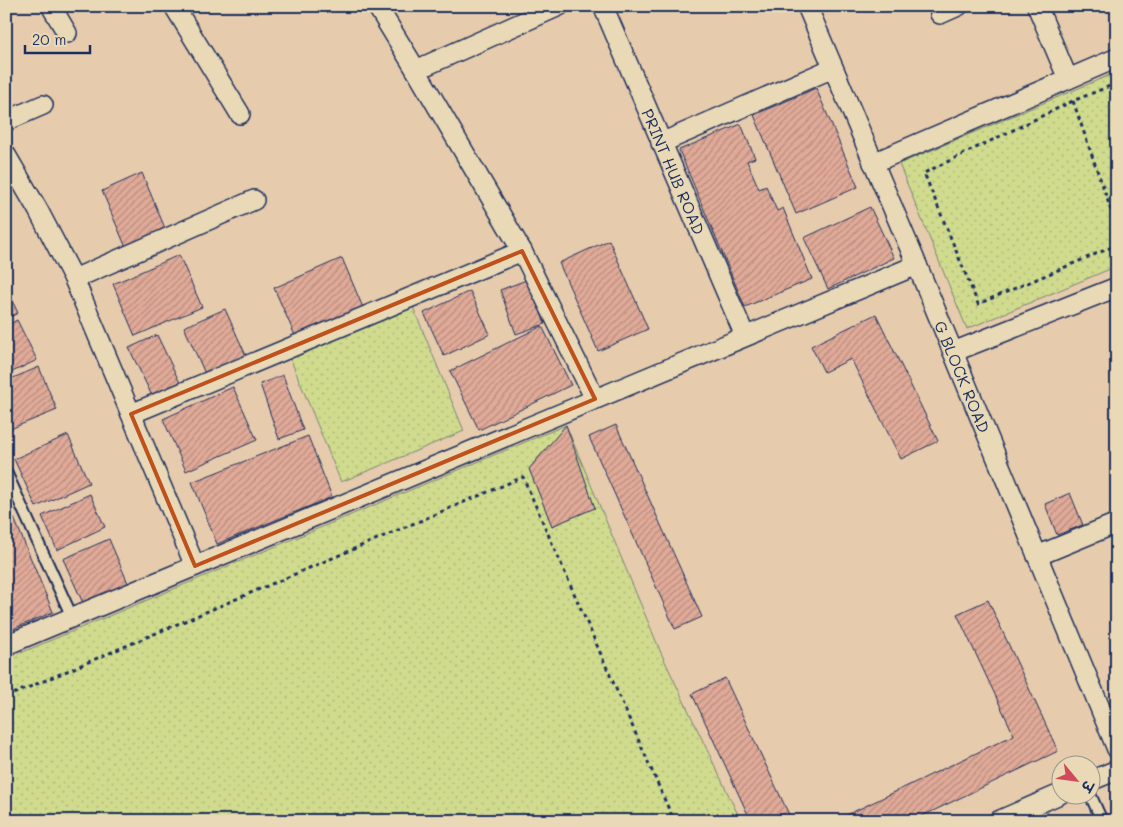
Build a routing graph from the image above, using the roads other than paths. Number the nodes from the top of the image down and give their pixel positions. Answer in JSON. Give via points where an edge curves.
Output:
{"nodes":[{"id":1,"x":51,"y":6,"type":"edge"},
{"id":2,"x":174,"y":6,"type":"edge"},
{"id":3,"x":377,"y":6,"type":"edge"},
{"id":4,"x":559,"y":6,"type":"edge"},
{"id":5,"x":602,"y":6,"type":"edge"},
{"id":6,"x":806,"y":6,"type":"edge"},
{"id":7,"x":958,"y":6,"type":"edge"},
{"id":8,"x":1037,"y":6,"type":"edge"},
{"id":9,"x":940,"y":14,"type":"dead end"},
{"id":10,"x":67,"y":33,"type":"dead end"},
{"id":11,"x":1117,"y":58,"type":"edge"},
{"id":12,"x":833,"y":68,"type":"junction"},
{"id":13,"x":416,"y":70,"type":"junction"},
{"id":14,"x":1068,"y":79,"type":"junction"},
{"id":15,"x":44,"y":106,"type":"dead end"},
{"id":16,"x":240,"y":114,"type":"dead end"},
{"id":17,"x":6,"y":121,"type":"edge"},
{"id":18,"x":661,"y":143,"type":"junction"},
{"id":19,"x":6,"y":155,"type":"edge"},
{"id":20,"x":873,"y":163,"type":"junction"},
{"id":21,"x":254,"y":200,"type":"dead end"},
{"id":22,"x":522,"y":251,"type":"junction"},
{"id":23,"x":917,"y":265,"type":"junction"},
{"id":24,"x":74,"y":279,"type":"junction"},
{"id":25,"x":1117,"y":287,"type":"edge"},
{"id":26,"x":745,"y":336,"type":"junction"},
{"id":27,"x":953,"y":352,"type":"junction"},
{"id":28,"x":595,"y":399,"type":"junction"},
{"id":29,"x":130,"y":414,"type":"junction"},
{"id":30,"x":6,"y":472,"type":"edge"},
{"id":31,"x":1117,"y":523,"type":"edge"},
{"id":32,"x":1037,"y":556,"type":"junction"},
{"id":33,"x":195,"y":566,"type":"junction"},
{"id":34,"x":72,"y":617,"type":"junction"},
{"id":35,"x":6,"y":645,"type":"edge"},
{"id":36,"x":1117,"y":749,"type":"edge"},
{"id":37,"x":1117,"y":770,"type":"edge"},
{"id":38,"x":1100,"y":777,"type":"edge"},
{"id":39,"x":1050,"y":798,"type":"edge"},
{"id":40,"x":1094,"y":804,"type":"edge"},
{"id":41,"x":998,"y":821,"type":"edge"},
{"id":42,"x":1102,"y":821,"type":"edge"}],
"edges":[{"from":1,"to":10,"type":"street"},
{"from":2,"to":16,"type":"street"},
{"from":3,"to":13,"type":"street"},
{"from":4,"to":13,"type":"street"},
{"from":5,"to":18,"type":"street","name":"PRINT HUB ROAD"},
{"from":6,"to":12,"type":"street","name":"G BLOCK ROAD"},
{"from":7,"to":9,"type":"street"},
{"from":8,"to":14,"type":"street"},
{"from":11,"to":14,"type":"street"},
{"from":12,"to":18,"type":"street"},
{"from":12,"to":20,"type":"street","name":"G BLOCK ROAD"},
{"from":13,"to":22,"type":"street"},
{"from":14,"to":20,"type":"street"},
{"from":15,"to":17,"type":"street"},
{"from":18,"to":26,"type":"street","name":"PRINT HUB ROAD"},
{"from":19,"to":24,"type":"street"},
{"from":20,"to":23,"type":"street","name":"G BLOCK ROAD"},
{"from":21,"to":24,"type":"street"},
{"from":22,"to":28,"type":"street"},
{"from":22,"to":29,"type":"street"},
{"from":23,"to":26,"type":"street"},
{"from":23,"to":27,"type":"street","name":"G BLOCK ROAD"},
{"from":24,"to":29,"type":"street"},
{"from":25,"to":27,"type":"street"},
{"from":26,"to":28,"type":"street"},
{"from":27,"to":32,"type":"street","name":"G BLOCK ROAD"},
{"from":28,"to":33,"type":"street"},
{"from":29,"to":33,"type":"street"},
{"from":30,"to":34,"type":"lane"},
{"from":31,"to":32,"type":"street"},
{"from":32,"to":36,"type":"street","name":"G BLOCK ROAD"},
{"from":33,"to":34,"type":"street"},
{"from":34,"to":35,"type":"street"},
{"from":37,"to":38,"type":"street"},
{"from":39,"to":41,"type":"street"},
{"from":40,"to":42,"type":"lane"}]}
